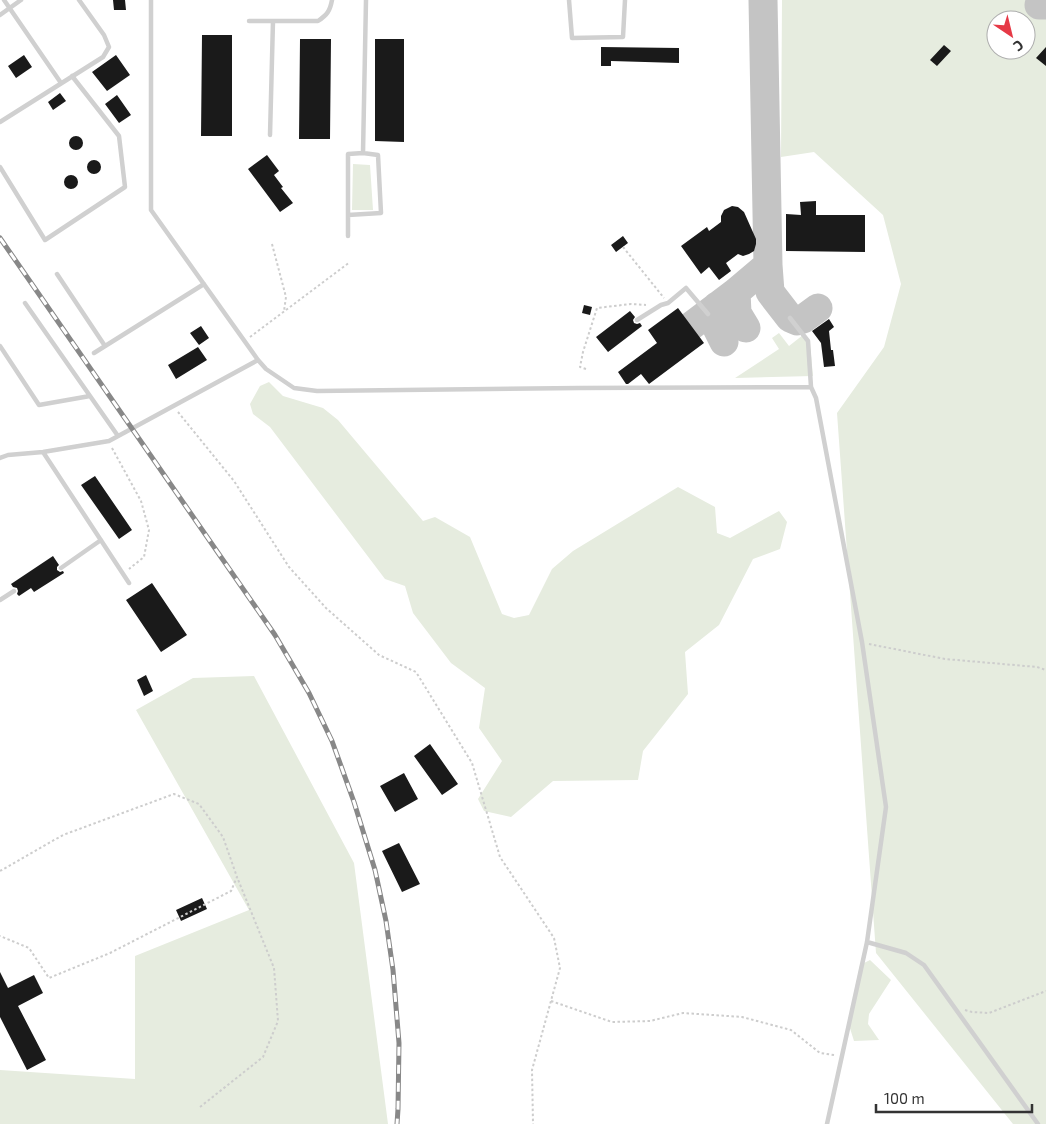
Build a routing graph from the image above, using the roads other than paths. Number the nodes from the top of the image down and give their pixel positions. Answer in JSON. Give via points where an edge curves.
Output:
{"nodes":[{"id":1,"x":4,"y":0,"type":"edge"},
{"id":2,"x":21,"y":0,"type":"edge"},
{"id":3,"x":79,"y":0,"type":"edge"},
{"id":4,"x":150,"y":0,"type":"edge"},
{"id":5,"x":332,"y":0,"type":"edge"},
{"id":6,"x":366,"y":0,"type":"edge"},
{"id":7,"x":569,"y":0,"type":"edge"},
{"id":8,"x":625,"y":0,"type":"edge"},
{"id":9,"x":9,"y":8,"type":"junction"},
{"id":10,"x":0,"y":15,"type":"edge"},
{"id":11,"x":273,"y":21,"type":"junction"},
{"id":12,"x":249,"y":22,"type":"dead end"},
{"id":13,"x":72,"y":76,"type":"junction"},
{"id":14,"x":61,"y":83,"type":"junction"},
{"id":15,"x":0,"y":122,"type":"edge"},
{"id":16,"x":270,"y":135,"type":"dead end"},
{"id":17,"x":363,"y":153,"type":"junction"},
{"id":18,"x":0,"y":167,"type":"edge"},
{"id":19,"x":348,"y":215,"type":"junction"},
{"id":20,"x":348,"y":236,"type":"dead end"},
{"id":21,"x":57,"y":274,"type":"dead end"},
{"id":22,"x":204,"y":284,"type":"junction"},
{"id":23,"x":25,"y":303,"type":"dead end"},
{"id":24,"x":708,"y":314,"type":"dead end"},
{"id":25,"x":790,"y":318,"type":"dead end"},
{"id":26,"x":637,"y":320,"type":"dead end"},
{"id":27,"x":0,"y":346,"type":"edge"},
{"id":28,"x":105,"y":346,"type":"junction"},
{"id":29,"x":94,"y":353,"type":"dead end"},
{"id":30,"x":258,"y":360,"type":"junction"},
{"id":31,"x":811,"y":387,"type":"junction"},
{"id":32,"x":90,"y":396,"type":"junction"},
{"id":33,"x":118,"y":436,"type":"junction"},
{"id":34,"x":43,"y":452,"type":"junction"},
{"id":35,"x":0,"y":458,"type":"edge"},
{"id":36,"x":101,"y":540,"type":"junction"},
{"id":37,"x":61,"y":568,"type":"dead end"},
{"id":38,"x":129,"y":583,"type":"dead end"},
{"id":39,"x":14,"y":591,"type":"dead end"},
{"id":40,"x":0,"y":600,"type":"edge"},
{"id":41,"x":868,"y":942,"type":"junction"},
{"id":42,"x":827,"y":1124,"type":"edge"},
{"id":43,"x":1038,"y":1124,"type":"edge"}],
"edges":[{"from":1,"to":9,"type":"lane"},
{"from":2,"to":9,"type":"lane"},
{"from":3,"to":13,"type":"lane","via":[[109,47],[103,57]]},
{"from":4,"to":22,"type":"lane","via":[[151,210]]},
{"from":5,"to":11,"type":"lane","via":[[331,9],[318,21]]},
{"from":6,"to":17,"type":"lane"},
{"from":7,"to":8,"type":"lane","via":[[572,38],[623,37]]},
{"from":9,"to":10,"type":"lane"},
{"from":9,"to":14,"type":"lane"},
{"from":11,"to":12,"type":"lane"},
{"from":11,"to":16,"type":"lane"},
{"from":13,"to":14,"type":"lane"},
{"from":13,"to":18,"type":"lane","via":[[119,136],[125,187],[45,240]]},
{"from":14,"to":15,"type":"lane"},
{"from":17,"to":19,"type":"lane","via":[[348,154]]},
{"from":17,"to":19,"type":"lane","via":[[378,155],[381,213]]},
{"from":19,"to":20,"type":"lane"},
{"from":21,"to":28,"type":"lane"},
{"from":22,"to":28,"type":"lane"},
{"from":22,"to":30,"type":"lane"},
{"from":23,"to":32,"type":"lane"},
{"from":24,"to":26,"type":"lane","via":[[686,288],[668,303]]},
{"from":25,"to":31,"type":"lane","via":[[808,341]]},
{"from":27,"to":32,"type":"lane","via":[[39,405]]},
{"from":28,"to":29,"type":"lane"},
{"from":30,"to":31,"type":"lane","via":[[294,388],[317,391]]},
{"from":30,"to":33,"type":"lane"},
{"from":31,"to":41,"type":"lane","via":[[816,398],[862,642],[886,807]]},
{"from":32,"to":33,"type":"lane"},
{"from":33,"to":34,"type":"lane","via":[[109,441]]},
{"from":34,"to":35,"type":"lane"},
{"from":34,"to":36,"type":"lane"},
{"from":36,"to":37,"type":"lane"},
{"from":36,"to":38,"type":"lane"},
{"from":39,"to":40,"type":"lane"},
{"from":41,"to":42,"type":"lane"},
{"from":41,"to":43,"type":"lane","via":[[906,953],[924,965]]}]}
